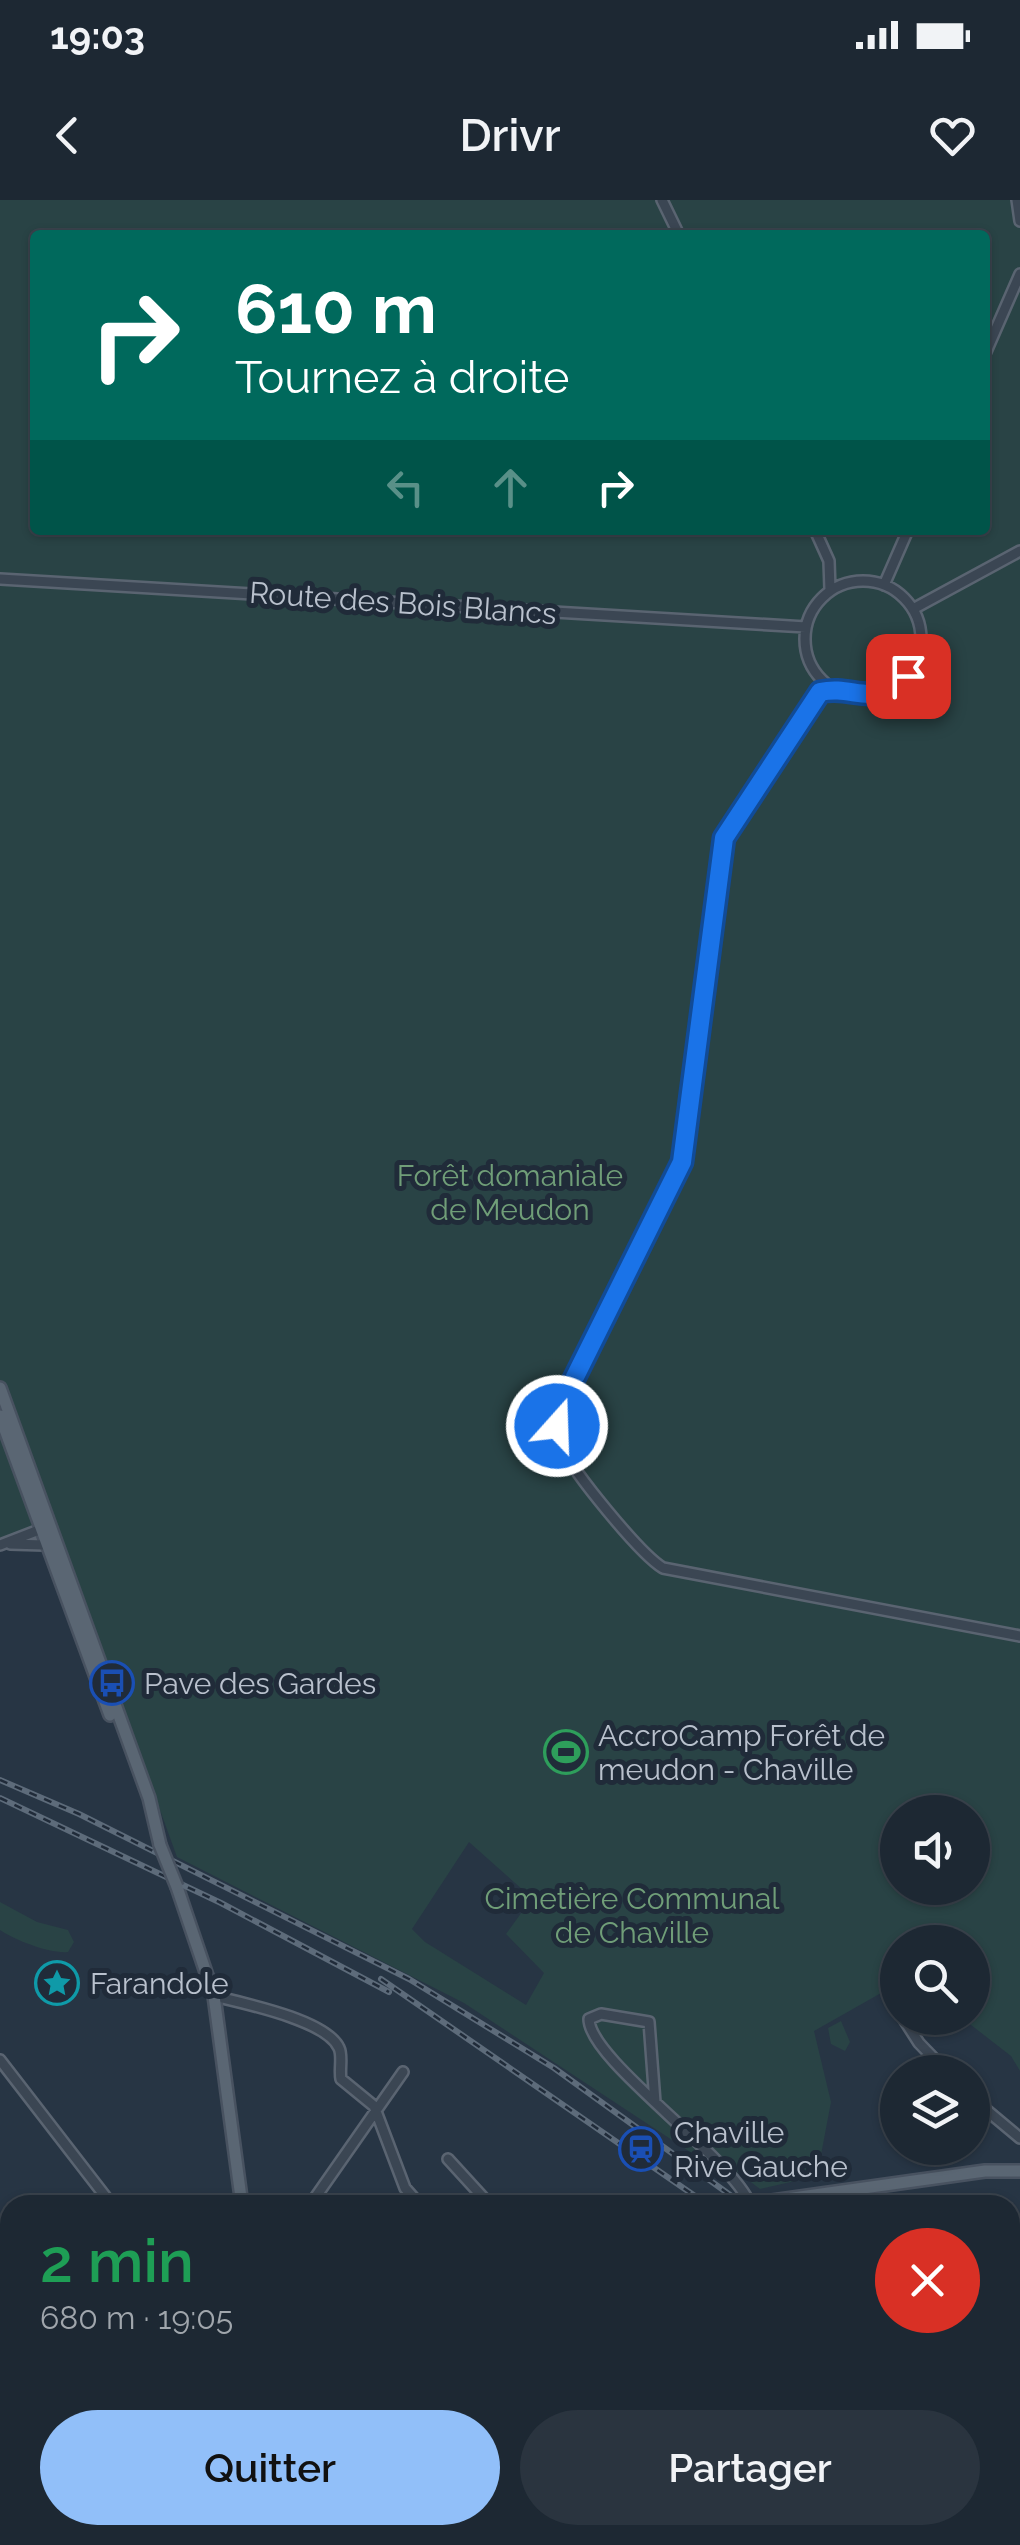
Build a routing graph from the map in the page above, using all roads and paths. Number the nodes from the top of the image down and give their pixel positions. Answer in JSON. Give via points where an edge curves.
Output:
{"nodes":[{"id":1,"x":662,"y":200,"type":"edge"},
{"id":2,"x":1016,"y":200,"type":"edge"},
{"id":3,"x":1020,"y":221,"type":"edge"},
{"id":4,"x":677,"y":230,"type":"edge"},
{"id":5,"x":1020,"y":274,"type":"edge"},
{"id":6,"x":990,"y":343,"type":"edge"},
{"id":7,"x":817,"y":535,"type":"edge"},
{"id":8,"x":906,"y":535,"type":"edge"},
{"id":9,"x":1020,"y":552,"type":"edge"},
{"id":10,"x":829,"y":562,"type":"junction"},
{"id":11,"x":0,"y":579,"type":"edge"},
{"id":12,"x":850,"y":582,"type":"junction"},
{"id":13,"x":884,"y":584,"type":"junction"},
{"id":14,"x":830,"y":590,"type":"junction"},
{"id":15,"x":913,"y":609,"type":"junction"},
{"id":16,"x":806,"y":627,"type":"junction"},
{"id":17,"x":834,"y":689,"type":"junction"},
{"id":18,"x":0,"y":1388,"type":"edge"},
{"id":19,"x":0,"y":1416,"type":"edge"},
{"id":20,"x":45,"y":1529,"type":"junction"},
{"id":21,"x":50,"y":1543,"type":"junction"},
{"id":22,"x":4,"y":1544,"type":"edge"},
{"id":23,"x":1020,"y":1636,"type":"edge"},
{"id":24,"x":214,"y":1996,"type":"junction"},
{"id":25,"x":915,"y":2035,"type":"edge"},
{"id":26,"x":932,"y":2055,"type":"edge"},
{"id":27,"x":0,"y":2060,"type":"edge"},
{"id":28,"x":403,"y":2072,"type":"dead end"},
{"id":29,"x":655,"y":2102,"type":"junction"},
{"id":30,"x":376,"y":2110,"type":"junction"},
{"id":31,"x":990,"y":2113,"type":"edge"},
{"id":32,"x":1020,"y":2138,"type":"edge"},
{"id":33,"x":448,"y":2159,"type":"dead end"},
{"id":34,"x":1020,"y":2171,"type":"edge"},
{"id":35,"x":410,"y":2194,"type":"edge"},
{"id":36,"x":104,"y":2195,"type":"edge"},
{"id":37,"x":241,"y":2195,"type":"edge"},
{"id":38,"x":317,"y":2195,"type":"edge"},
{"id":39,"x":480,"y":2195,"type":"edge"},
{"id":40,"x":745,"y":2195,"type":"edge"},
{"id":41,"x":827,"y":2195,"type":"edge"},
{"id":42,"x":1020,"y":2425,"type":"edge"},
{"id":43,"x":1020,"y":2446,"type":"edge"}],
"edges":[{"from":1,"to":4,"type":"street"},
{"from":2,"to":3,"type":"street"},
{"from":5,"to":6,"type":"street"},
{"from":7,"to":10,"type":"street"},
{"from":8,"to":13,"type":"street"},
{"from":9,"to":15,"type":"street"},
{"from":10,"to":12,"type":"street"},
{"from":10,"to":14,"type":"street"},
{"from":11,"to":16,"type":"street","name":"Route des Bois Blancs"},
{"from":12,"to":13,"type":"street"},
{"from":12,"to":14,"type":"street"},
{"from":13,"to":15,"type":"street"},
{"from":14,"to":16,"type":"street"},
{"from":15,"to":17,"type":"street","via":[[920,652],[908,676],[875,696]]},
{"from":16,"to":17,"type":"street","via":[[809,660]]},
{"from":17,"to":23,"type":"street","via":[[812,700],[724,838],[682,1162],[563,1401],[558,1434],[571,1462],[663,1568]]},
{"from":18,"to":20,"type":"main road"},
{"from":19,"to":20,"type":"main road"},
{"from":20,"to":21,"type":"main road"},
{"from":20,"to":22,"type":"street"},
{"from":21,"to":22,"type":"street"},
{"from":21,"to":24,"type":"main road","bridge":true,"via":[[149,1798]]},
{"from":24,"to":30,"type":"street","via":[[320,2030],[340,2050],[343,2083]]},
{"from":24,"to":37,"type":"main road"},
{"from":25,"to":26,"type":"street"},
{"from":27,"to":36,"type":"street"},
{"from":28,"to":30,"type":"street"},
{"from":29,"to":29,"type":"street","via":[[649,2022],[601,2014],[588,2019],[594,2037]]},
{"from":29,"to":40,"type":"street"},
{"from":30,"to":35,"type":"street"},
{"from":30,"to":38,"type":"street"},
{"from":31,"to":32,"type":"street"},
{"from":33,"to":39,"type":"street"},
{"from":34,"to":41,"type":"main road"},
{"from":42,"to":43,"type":"street"}]}
